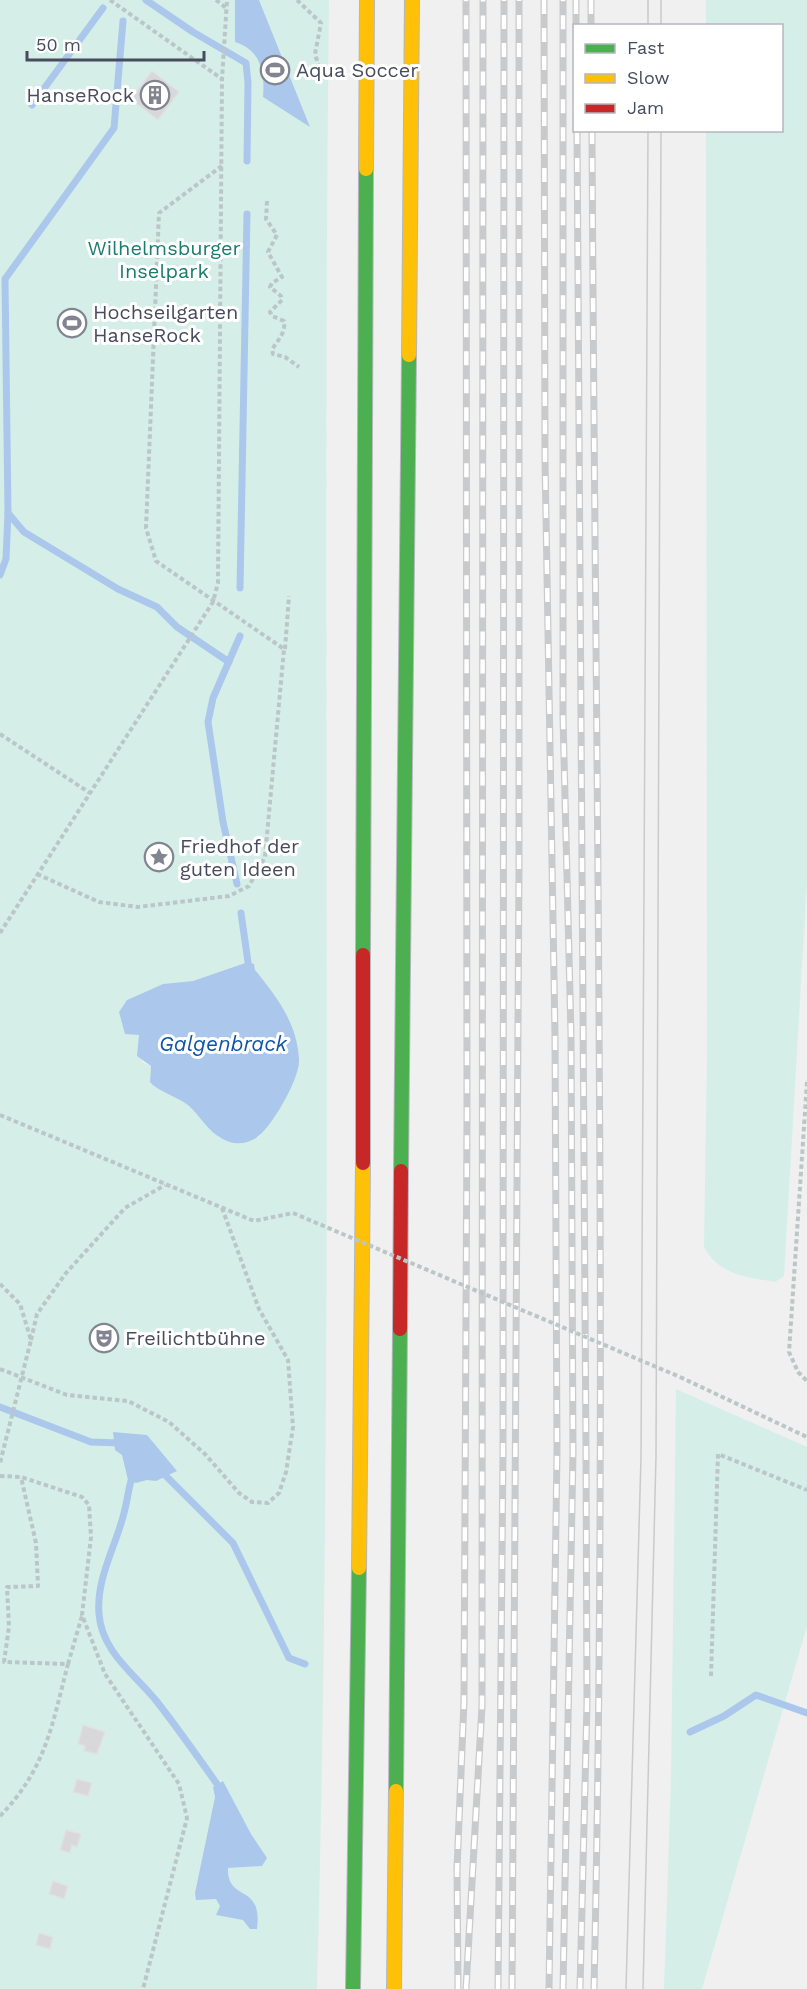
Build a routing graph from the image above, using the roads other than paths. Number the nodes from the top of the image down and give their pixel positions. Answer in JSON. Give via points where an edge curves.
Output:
{"nodes":[{"id":1,"x":367,"y":0,"type":"edge"},
{"id":2,"x":412,"y":0,"type":"edge"},
{"id":3,"x":352,"y":1989,"type":"edge"},
{"id":4,"x":394,"y":1989,"type":"edge"}],
"edges":[{"from":1,"to":3,"type":"highway","via":[[362,1321]]},
{"from":2,"to":4,"type":"highway"}]}
